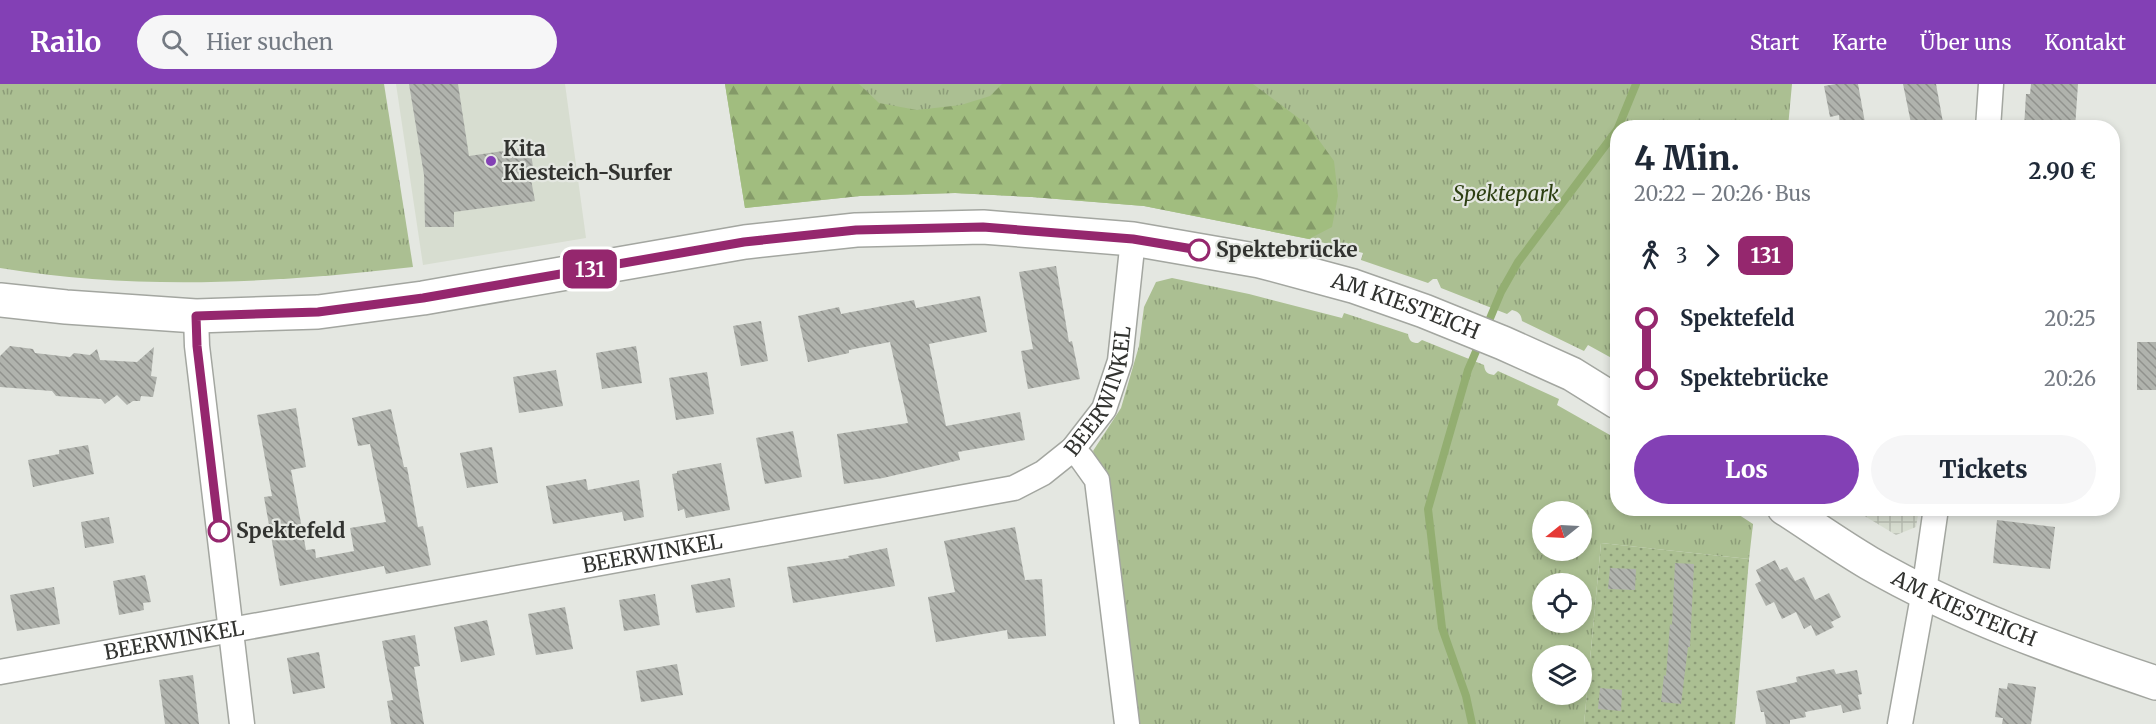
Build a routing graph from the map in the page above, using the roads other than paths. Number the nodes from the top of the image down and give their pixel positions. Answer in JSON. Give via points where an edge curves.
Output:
{"nodes":[{"id":1,"x":1991,"y":84,"type":"edge"},
{"id":2,"x":1989,"y":120,"type":"edge"},
{"id":3,"x":1133,"y":239,"type":"junction"},
{"id":4,"x":0,"y":300,"type":"edge"},
{"id":5,"x":196,"y":316,"type":"junction"},
{"id":6,"x":1610,"y":398,"type":"edge"},
{"id":7,"x":1073,"y":449,"type":"junction"},
{"id":8,"x":1796,"y":516,"type":"edge"},
{"id":9,"x":1935,"y":516,"type":"edge"},
{"id":10,"x":1924,"y":591,"type":"junction"},
{"id":11,"x":232,"y":630,"type":"junction"},
{"id":12,"x":0,"y":672,"type":"edge"},
{"id":13,"x":2156,"y":683,"type":"edge"},
{"id":14,"x":243,"y":724,"type":"edge"},
{"id":15,"x":1127,"y":724,"type":"edge"},
{"id":16,"x":1900,"y":724,"type":"edge"}],
"edges":[{"from":1,"to":2,"type":"street"},
{"from":3,"to":5,"type":"street","name":"AM KIESTEICH","via":[[983,227],[856,230],[744,242],[423,298],[318,312]]},
{"from":3,"to":6,"type":"street","name":"AM KIESTEICH","via":[[1260,261],[1353,286],[1503,343],[1572,374]]},
{"from":3,"to":7,"type":"street","name":"BEERWINKEL","via":[[1120,362],[1104,409]]},
{"from":4,"to":5,"type":"street","name":"AM KIESTEICH"},
{"from":5,"to":11,"type":"street"},
{"from":7,"to":11,"type":"street","name":"BEERWINKEL","via":[[1043,473],[1014,488]]},
{"from":7,"to":15,"type":"street","via":[[1097,480]]},
{"from":8,"to":10,"type":"street","name":"AM KIESTEICH","via":[[1869,563]]},
{"from":9,"to":10,"type":"street"},
{"from":10,"to":13,"type":"street","name":"AM KIESTEICH","via":[[2033,640]]},
{"from":10,"to":16,"type":"street"},
{"from":11,"to":12,"type":"street","name":"BEERWINKEL"},
{"from":11,"to":14,"type":"street"}]}
